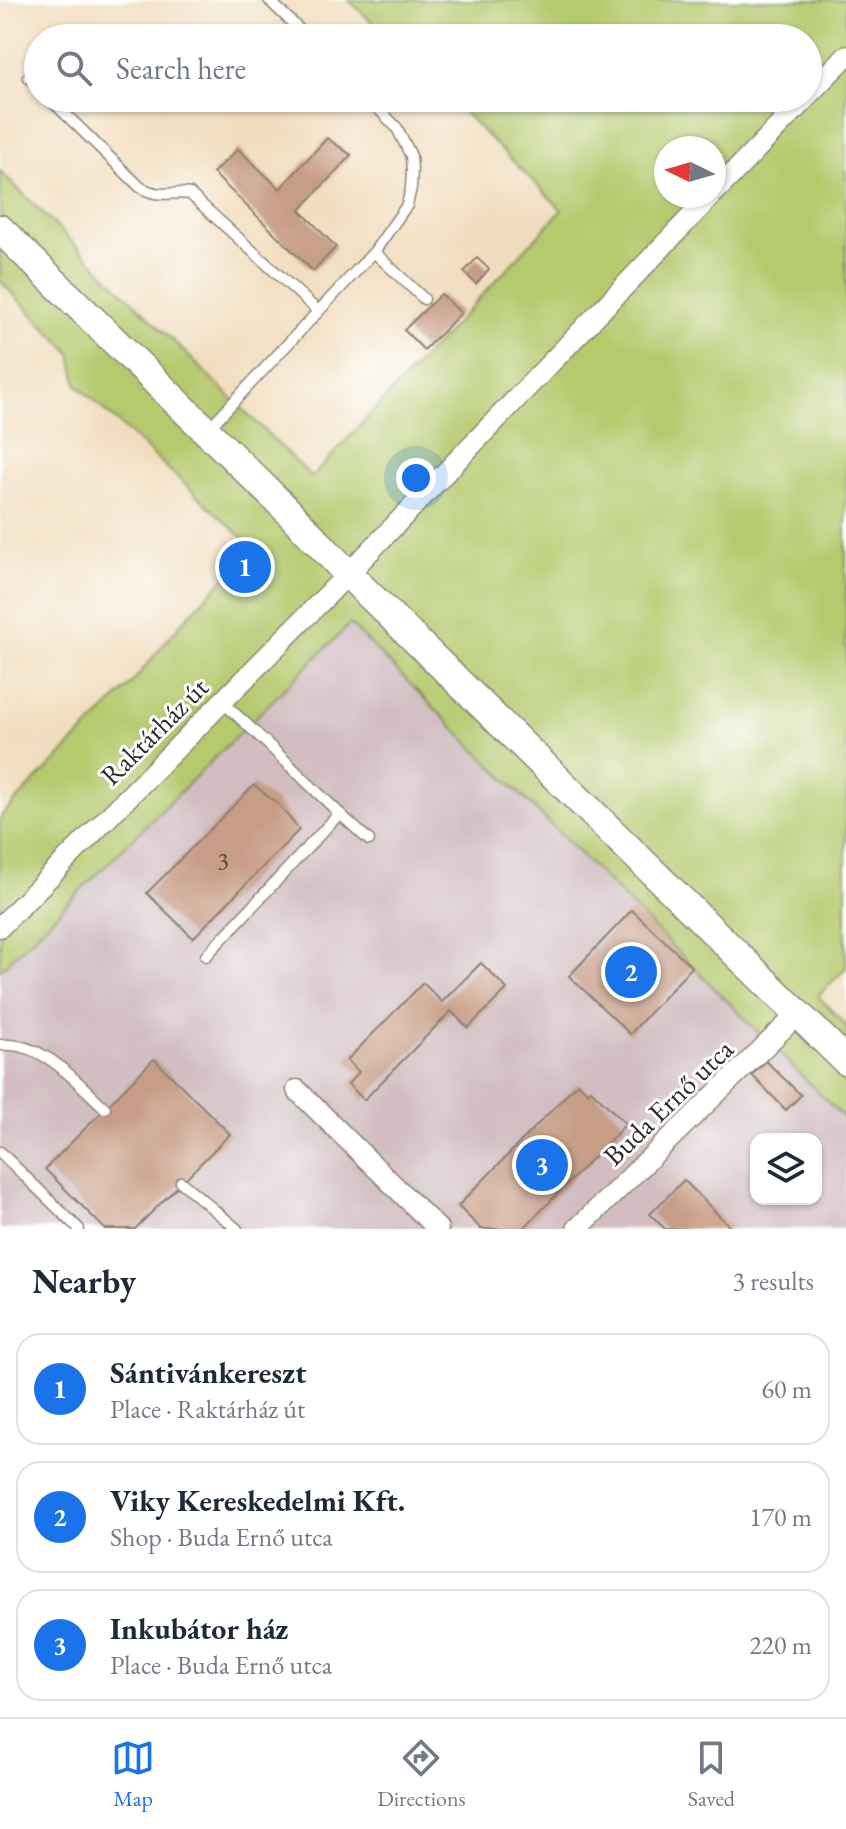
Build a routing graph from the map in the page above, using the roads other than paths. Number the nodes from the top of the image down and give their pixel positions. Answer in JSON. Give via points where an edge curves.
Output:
{"nodes":[{"id":1,"x":269,"y":0,"type":"edge"},
{"id":2,"x":294,"y":24,"type":"edge"},
{"id":3,"x":846,"y":56,"type":"edge"},
{"id":4,"x":822,"y":81,"type":"edge"},
{"id":5,"x":63,"y":112,"type":"edge"},
{"id":6,"x":382,"y":112,"type":"edge"},
{"id":7,"x":793,"y":112,"type":"edge"},
{"id":8,"x":726,"y":181,"type":"edge"},
{"id":9,"x":700,"y":208,"type":"edge"},
{"id":10,"x":0,"y":229,"type":"edge"},
{"id":11,"x":374,"y":252,"type":"junction"},
{"id":12,"x":424,"y":299,"type":"dead end"},
{"id":13,"x":318,"y":311,"type":"junction"},
{"id":14,"x":206,"y":431,"type":"junction"},
{"id":15,"x":348,"y":574,"type":"junction"},
{"id":16,"x":222,"y":702,"type":"junction"},
{"id":17,"x":339,"y":814,"type":"junction"},
{"id":18,"x":369,"y":840,"type":"dead end"},
{"id":19,"x":0,"y":927,"type":"edge"},
{"id":20,"x":206,"y":956,"type":"dead end"},
{"id":21,"x":798,"y":1014,"type":"junction"},
{"id":22,"x":0,"y":1045,"type":"edge"},
{"id":23,"x":846,"y":1061,"type":"edge"},
{"id":24,"x":297,"y":1090,"type":"dead end"},
{"id":25,"x":105,"y":1108,"type":"dead end"},
{"id":26,"x":0,"y":1152,"type":"edge"},
{"id":27,"x":181,"y":1182,"type":"dead end"},
{"id":28,"x":79,"y":1229,"type":"edge"},
{"id":29,"x":237,"y":1229,"type":"edge"},
{"id":30,"x":438,"y":1229,"type":"edge"},
{"id":31,"x":577,"y":1229,"type":"edge"}],
"edges":[{"from":1,"to":2,"type":"lane"},
{"from":3,"to":4,"type":"street","name":"Raktárház út"},
{"from":5,"to":13,"type":"lane","via":[[140,187],[162,195],[190,194]]},
{"from":6,"to":11,"type":"lane","via":[[397,128],[412,170],[407,205]]},
{"from":7,"to":8,"type":"street","name":"Raktárház út"},
{"from":9,"to":15,"type":"street","name":"Raktárház út"},
{"from":10,"to":14,"type":"main road"},
{"from":11,"to":12,"type":"lane"},
{"from":11,"to":13,"type":"lane"},
{"from":13,"to":14,"type":"lane"},
{"from":14,"to":15,"type":"main road"},
{"from":15,"to":16,"type":"street","name":"Raktárház út"},
{"from":15,"to":21,"type":"main road"},
{"from":16,"to":17,"type":"lane"},
{"from":16,"to":19,"type":"street","name":"Raktárház út"},
{"from":17,"to":18,"type":"lane"},
{"from":17,"to":20,"type":"lane"},
{"from":21,"to":23,"type":"main road"},
{"from":21,"to":31,"type":"street","name":"Buda Ernő utca"},
{"from":22,"to":25,"type":"lane","via":[[13,1044],[54,1062]]},
{"from":24,"to":30,"type":"street"},
{"from":26,"to":28,"type":"lane"},
{"from":27,"to":29,"type":"lane"}]}
